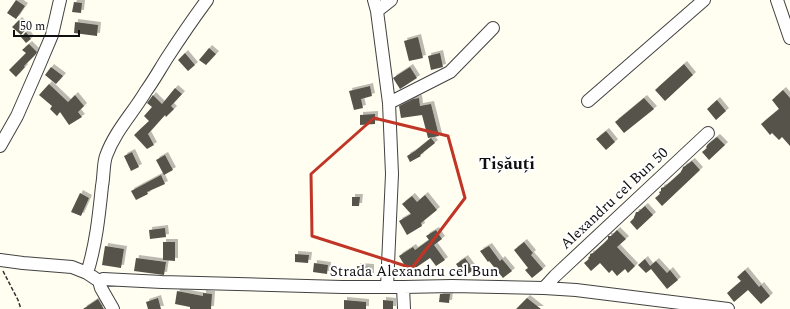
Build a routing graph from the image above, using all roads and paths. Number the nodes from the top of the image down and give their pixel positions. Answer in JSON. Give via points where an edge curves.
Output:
{"nodes":[{"id":1,"x":60,"y":0,"type":"edge"},
{"id":2,"x":207,"y":0,"type":"edge"},
{"id":3,"x":391,"y":0,"type":"edge"},
{"id":4,"x":704,"y":0,"type":"edge"},
{"id":5,"x":777,"y":0,"type":"edge"},
{"id":6,"x":376,"y":6,"type":"edge"},
{"id":7,"x":493,"y":28,"type":"dead end"},
{"id":8,"x":790,"y":38,"type":"edge"},
{"id":9,"x":588,"y":101,"type":"dead end"},
{"id":10,"x":389,"y":103,"type":"junction"},
{"id":11,"x":708,"y":133,"type":"dead end"},
{"id":12,"x":0,"y":146,"type":"edge"},
{"id":13,"x":0,"y":260,"type":"edge"},
{"id":14,"x":0,"y":266,"type":"edge"},
{"id":15,"x":87,"y":273,"type":"junction"},
{"id":16,"x":99,"y":281,"type":"junction"},
{"id":17,"x":387,"y":287,"type":"junction"},
{"id":18,"x":403,"y":287,"type":"junction"},
{"id":19,"x":544,"y":288,"type":"junction"},
{"id":20,"x":21,"y":309,"type":"edge"},
{"id":21,"x":113,"y":309,"type":"edge"},
{"id":22,"x":404,"y":309,"type":"edge"},
{"id":23,"x":728,"y":309,"type":"edge"}],
"edges":[{"from":1,"to":12,"type":"street","via":[[52,35],[17,116]]},
{"from":2,"to":15,"type":"street","via":[[114,138],[106,157],[93,253]]},
{"from":3,"to":6,"type":"street"},
{"from":4,"to":9,"type":"street"},
{"from":5,"to":8,"type":"street"},
{"from":6,"to":10,"type":"street"},
{"from":7,"to":10,"type":"street","via":[[450,72]]},
{"from":10,"to":17,"type":"street","via":[[392,174]]},
{"from":11,"to":19,"type":"street","name":"Alexandru cel Bun 50"},
{"from":13,"to":15,"type":"street","via":[[72,267]]},
{"from":14,"to":20,"type":"path"},
{"from":15,"to":16,"type":"street"},
{"from":16,"to":17,"type":"street","name":"Strada Alexandru cel Bun","via":[[103,279]]},
{"from":16,"to":21,"type":"street"},
{"from":17,"to":18,"type":"street","name":"Strada Alexandru cel Bun"},
{"from":18,"to":19,"type":"street","name":"Strada Alexandru cel Bun"},
{"from":18,"to":22,"type":"street"},
{"from":19,"to":23,"type":"street","name":"Strada Alexandru cel Bun"}]}
